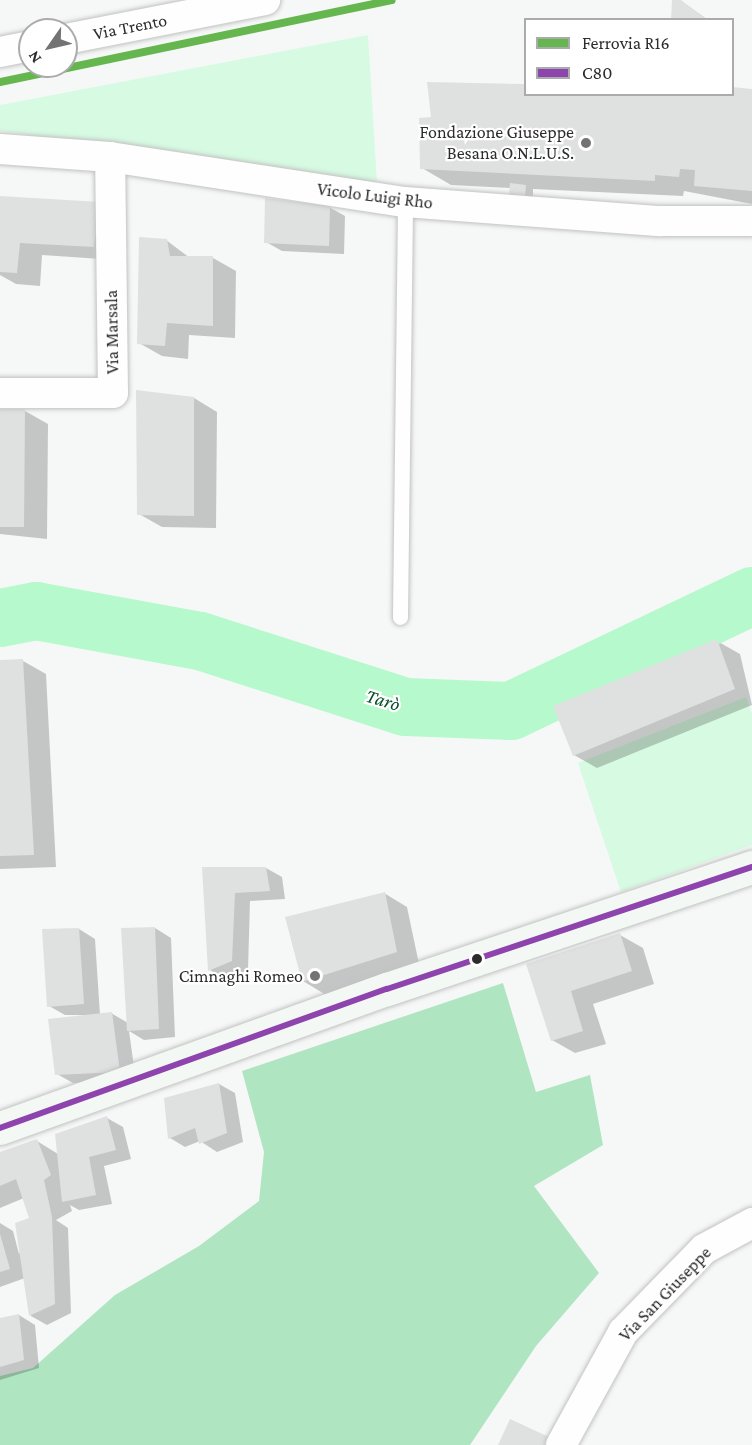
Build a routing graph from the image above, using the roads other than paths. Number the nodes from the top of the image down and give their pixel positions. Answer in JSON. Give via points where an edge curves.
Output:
{"nodes":[{"id":1,"x":266,"y":0,"type":"edge"},
{"id":2,"x":78,"y":37,"type":"edge"},
{"id":3,"x":18,"y":48,"type":"edge"},
{"id":4,"x":0,"y":52,"type":"edge"},
{"id":5,"x":0,"y":148,"type":"edge"},
{"id":6,"x":110,"y":157,"type":"junction"},
{"id":7,"x":405,"y":202,"type":"junction"},
{"id":8,"x":752,"y":221,"type":"edge"},
{"id":9,"x":0,"y":393,"type":"edge"},
{"id":10,"x":400,"y":617,"type":"dead end"},
{"id":11,"x":752,"y":867,"type":"edge"},
{"id":12,"x":0,"y":1128,"type":"edge"},
{"id":13,"x":752,"y":1223,"type":"edge"},
{"id":14,"x":561,"y":1445,"type":"edge"}],
"edges":[{"from":1,"to":2,"type":"street","name":"Via Trento"},
{"from":3,"to":4,"type":"street"},
{"from":5,"to":6,"type":"street","name":"Vicolo Luigi Rho"},
{"from":6,"to":7,"type":"street","name":"Vicolo Luigi Rho"},
{"from":6,"to":9,"type":"street","name":"Via Marsala","via":[[113,393]]},
{"from":7,"to":8,"type":"street","name":"Vicolo Luigi Rho","via":[[660,221]]},
{"from":7,"to":10,"type":"lane"},
{"from":11,"to":12,"type":"street","via":[[387,989]]},
{"from":13,"to":14,"type":"street","name":"Via San Giuseppe","via":[[704,1249],[623,1332]]}]}
